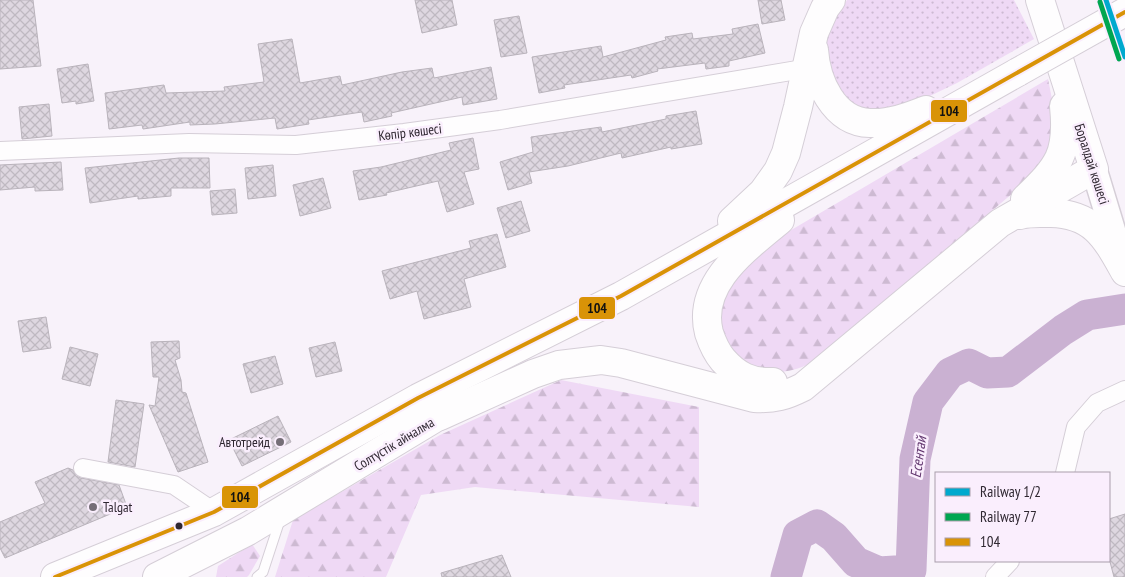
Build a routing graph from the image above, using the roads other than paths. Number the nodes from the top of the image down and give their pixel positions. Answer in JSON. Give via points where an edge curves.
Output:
{"nodes":[{"id":1,"x":831,"y":0,"type":"edge"},
{"id":2,"x":1033,"y":0,"type":"edge"},
{"id":3,"x":1040,"y":0,"type":"edge"},
{"id":4,"x":1125,"y":12,"type":"edge"},
{"id":5,"x":1055,"y":51,"type":"junction"},
{"id":6,"x":811,"y":68,"type":"junction"},
{"id":7,"x":1009,"y":78,"type":"junction"},
{"id":8,"x":0,"y":151,"type":"edge"},
{"id":9,"x":1094,"y":169,"type":"junction"},
{"id":10,"x":831,"y":177,"type":"junction"},
{"id":11,"x":1000,"y":224,"type":"junction"},
{"id":12,"x":677,"y":264,"type":"junction"},
{"id":13,"x":1125,"y":271,"type":"edge"},
{"id":14,"x":621,"y":296,"type":"junction"},
{"id":15,"x":833,"y":363,"type":"junction"},
{"id":16,"x":1125,"y":390,"type":"edge"},
{"id":17,"x":440,"y":416,"type":"junction"},
{"id":18,"x":83,"y":468,"type":"dead end"},
{"id":19,"x":1065,"y":472,"type":"edge"},
{"id":20,"x":283,"y":510,"type":"junction"},
{"id":21,"x":214,"y":512,"type":"junction"},
{"id":22,"x":1009,"y":562,"type":"edge"},
{"id":23,"x":55,"y":577,"type":"edge"},
{"id":24,"x":157,"y":577,"type":"edge"},
{"id":25,"x":257,"y":577,"type":"edge"},
{"id":26,"x":995,"y":577,"type":"edge"}],
"edges":[{"from":1,"to":6,"type":"main road","via":[[814,33]]},
{"from":2,"to":5,"type":"main road"},
{"from":3,"to":5,"type":"main road","name":"Боралдай көшесі"},
{"from":4,"to":7,"type":"main road","name":"Солтүстік айналма","bridge":true},
{"from":5,"to":9,"type":"main road","name":"Боралдай көшесі"},
{"from":5,"to":11,"type":"main road","via":[[1065,120],[1062,153],[1049,174]]},
{"from":6,"to":7,"type":"main road","via":[[838,109],[868,123],[905,118]]},
{"from":6,"to":8,"type":"street","name":"Көпір көшесі","via":[[500,120],[306,144],[189,143]]},
{"from":6,"to":12,"type":"main road","via":[[778,171],[763,192]]},
{"from":7,"to":10,"type":"main road","name":"Солтүстік айналма"},
{"from":9,"to":11,"type":"main road"},
{"from":9,"to":13,"type":"main road","name":"Боралдай көшесі"},
{"from":10,"to":12,"type":"main road","name":"Солтүстік айналма"},
{"from":10,"to":15,"type":"main road","via":[[728,267],[710,296],[706,322],[720,356],[734,371],[750,380],[788,381]]},
{"from":11,"to":13,"type":"main road","via":[[1023,214],[1075,216],[1096,228]]},
{"from":11,"to":15,"type":"main road"},
{"from":12,"to":14,"type":"main road","name":"Солтүстік айналма"},
{"from":14,"to":17,"type":"main road","name":"Солтүстік айналма"},
{"from":14,"to":21,"type":"main road","name":"Солтүстік айналма","via":[[418,398]]},
{"from":15,"to":17,"type":"main road","via":[[803,387],[783,397],[770,399],[754,398],[621,363],[601,360],[577,362],[533,374]]},
{"from":16,"to":19,"type":"street","via":[[1097,403],[1076,427]]},
{"from":17,"to":20,"type":"main road","name":"Солтүстік айналма"},
{"from":18,"to":21,"type":"street","via":[[174,485]]},
{"from":20,"to":24,"type":"main road","name":"Солтүстік айналма"},
{"from":20,"to":25,"type":"lane","via":[[263,572]]},
{"from":21,"to":23,"type":"main road","name":"Солтүстік айналма"},
{"from":22,"to":26,"type":"street"}]}
